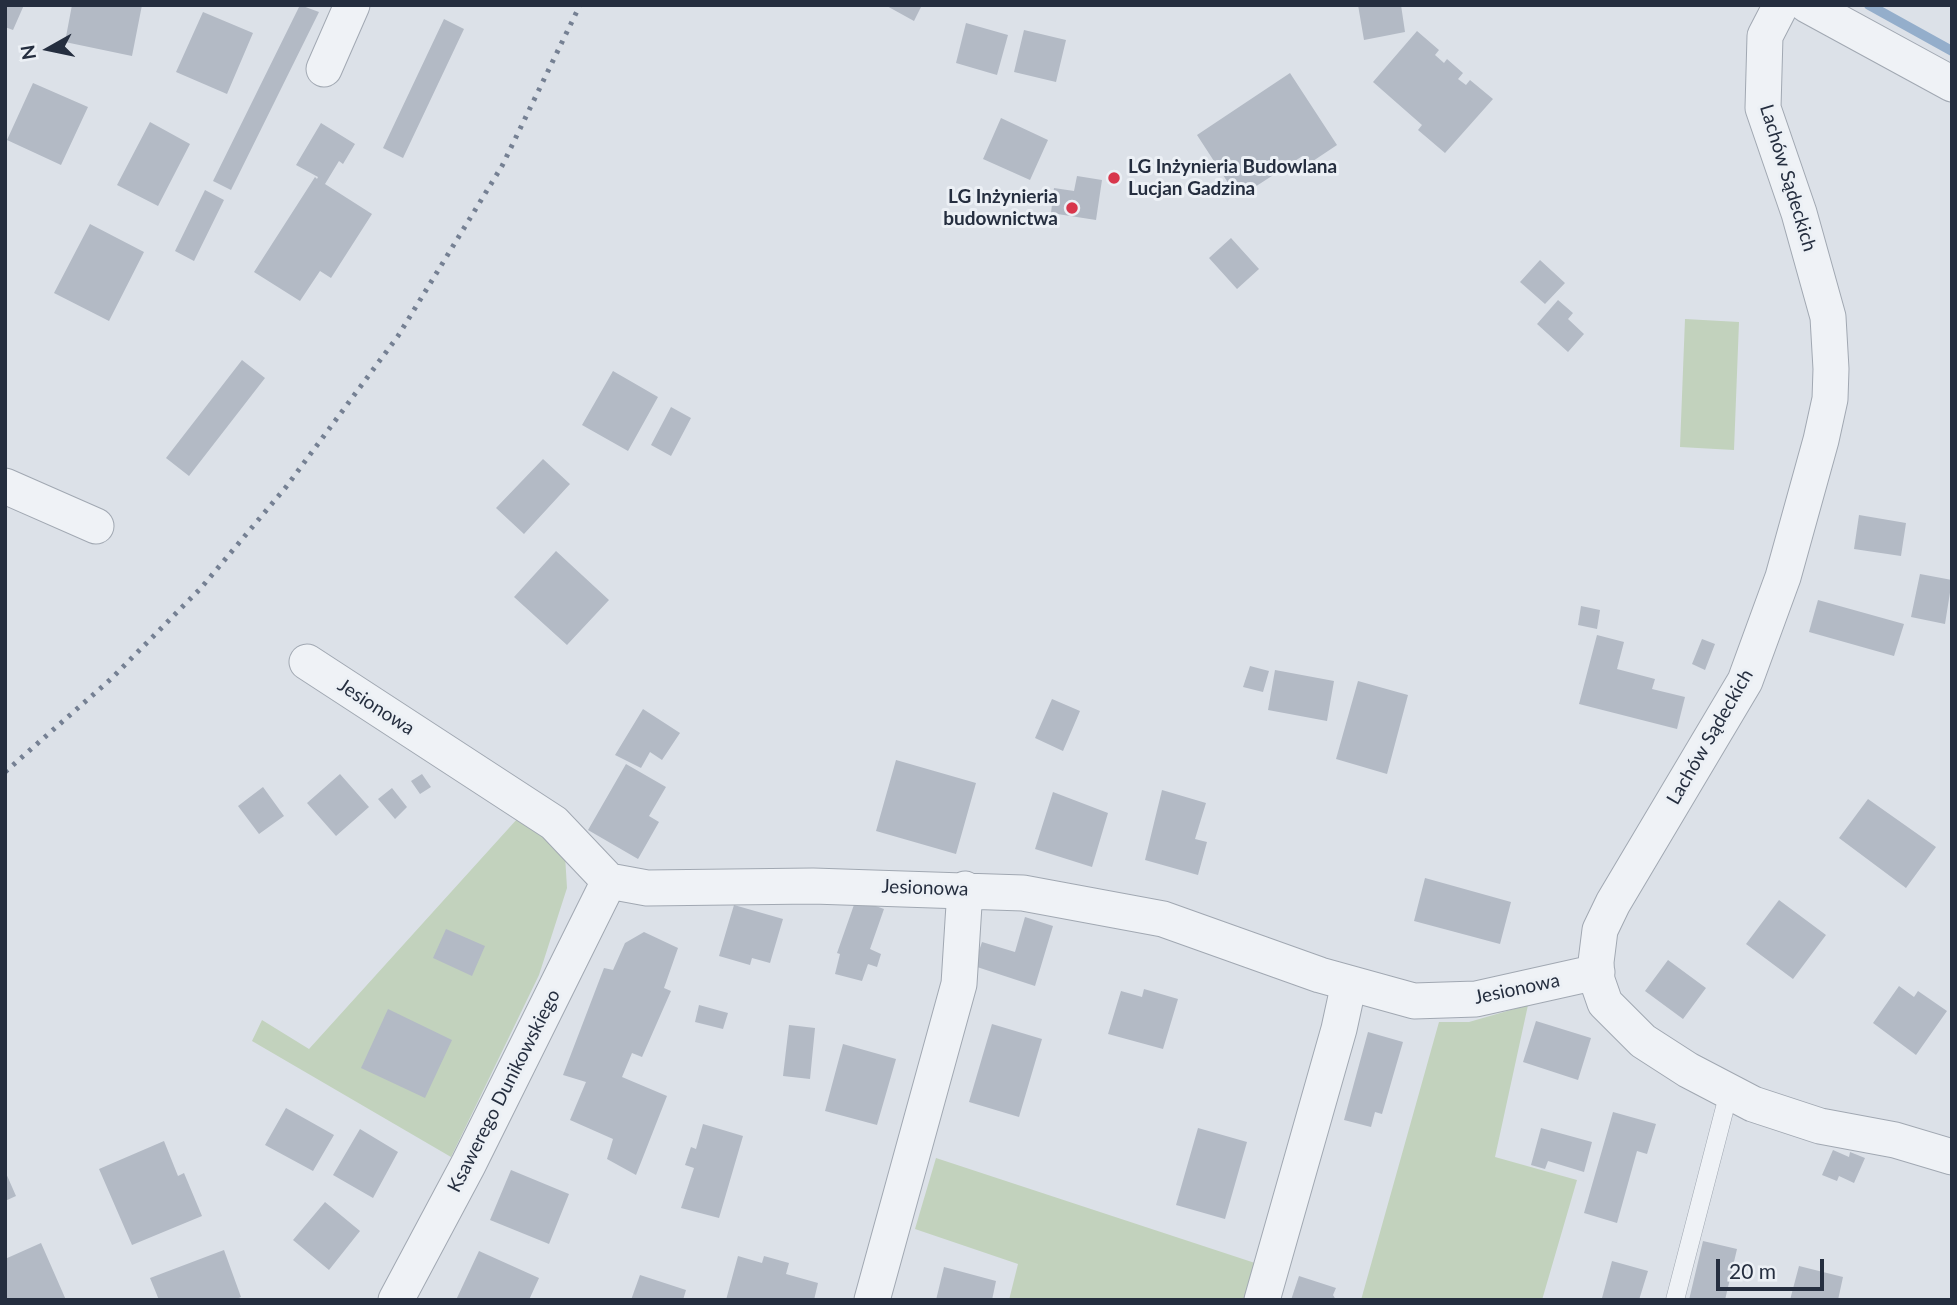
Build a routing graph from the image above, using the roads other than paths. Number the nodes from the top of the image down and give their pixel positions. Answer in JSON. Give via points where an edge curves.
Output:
{"nodes":[{"id":1,"x":352,"y":5,"type":"edge"},
{"id":2,"x":1781,"y":5,"type":"edge"},
{"id":3,"x":1807,"y":5,"type":"edge"},
{"id":4,"x":324,"y":69,"type":"dead end"},
{"id":5,"x":1952,"y":84,"type":"edge"},
{"id":6,"x":5,"y":486,"type":"edge"},
{"id":7,"x":96,"y":526,"type":"dead end"},
{"id":8,"x":307,"y":662,"type":"dead end"},
{"id":9,"x":609,"y":881,"type":"junction"},
{"id":10,"x":965,"y":889,"type":"junction"},
{"id":11,"x":1597,"y":972,"type":"junction"},
{"id":12,"x":1349,"y":983,"type":"junction"},
{"id":13,"x":1730,"y":1092,"type":"junction"},
{"id":14,"x":1952,"y":1157,"type":"edge"},
{"id":15,"x":396,"y":1300,"type":"edge"},
{"id":16,"x":872,"y":1300,"type":"edge"},
{"id":17,"x":1262,"y":1300,"type":"edge"},
{"id":18,"x":1675,"y":1300,"type":"edge"}],
"edges":[{"from":1,"to":4,"type":"street"},
{"from":2,"to":11,"type":"street","name":"Lachów Sądeckich","via":[[1765,36],[1763,108],[1828,317],[1831,369],[1827,413],[1783,577],[1745,681],[1613,903],[1601,930]]},
{"from":3,"to":5,"type":"street"},
{"from":6,"to":7,"type":"street"},
{"from":8,"to":9,"type":"street","name":"Jesionowa","via":[[554,823]]},
{"from":9,"to":10,"type":"street","name":"Jesionowa","via":[[647,888]]},
{"from":9,"to":15,"type":"street","name":"Ksawerego Dunikowskiego"},
{"from":10,"to":12,"type":"street","name":"Jesionowa","via":[[1023,893],[1163,919]]},
{"from":10,"to":16,"type":"street","via":[[958,984]]},
{"from":11,"to":12,"type":"street","name":"Jesionowa","via":[[1476,999],[1414,1001]]},
{"from":11,"to":13,"type":"street","name":"Lachów Sądeckich","via":[[1605,1003],[1643,1041]]},
{"from":12,"to":17,"type":"street"},
{"from":13,"to":14,"type":"street","name":"Lachów Sądeckich","via":[[1820,1126],[1895,1140]]},
{"from":13,"to":18,"type":"lane"}]}
